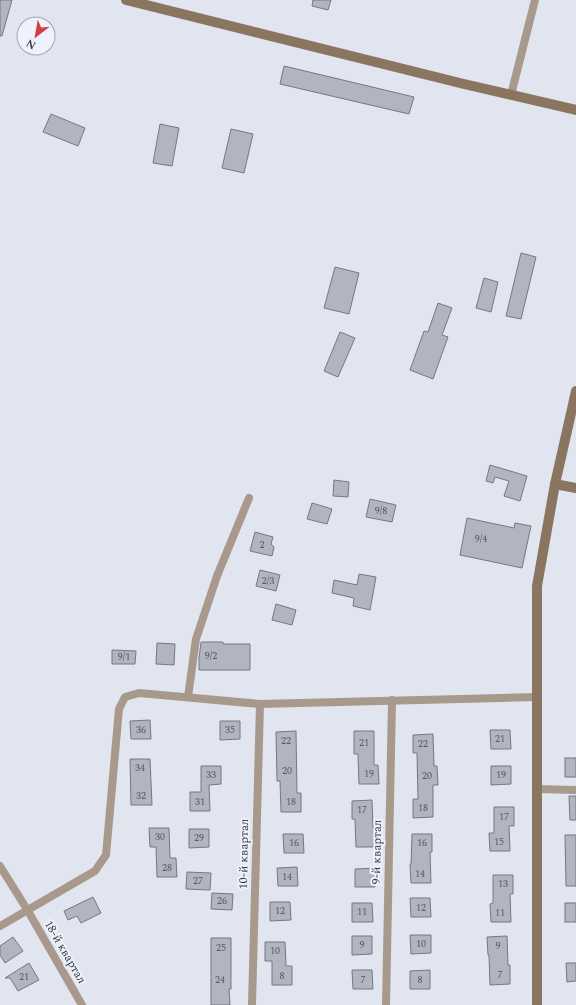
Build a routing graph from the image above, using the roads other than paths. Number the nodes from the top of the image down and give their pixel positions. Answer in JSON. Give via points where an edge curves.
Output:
{"nodes":[{"id":1,"x":126,"y":0,"type":"edge"},
{"id":2,"x":535,"y":0,"type":"edge"},
{"id":3,"x":511,"y":95,"type":"junction"},
{"id":4,"x":576,"y":110,"type":"edge"},
{"id":5,"x":576,"y":391,"type":"edge"},
{"id":6,"x":555,"y":484,"type":"junction"},
{"id":7,"x":576,"y":488,"type":"edge"},
{"id":8,"x":249,"y":498,"type":"dead end"},
{"id":9,"x":537,"y":696,"type":"junction"},
{"id":10,"x":188,"y":697,"type":"junction"},
{"id":11,"x":392,"y":700,"type":"junction"},
{"id":12,"x":260,"y":704,"type":"junction"},
{"id":13,"x":537,"y":789,"type":"junction"},
{"id":14,"x":576,"y":790,"type":"edge"},
{"id":15,"x":0,"y":866,"type":"edge"},
{"id":16,"x":28,"y":911,"type":"junction"},
{"id":17,"x":0,"y":926,"type":"edge"},
{"id":18,"x":82,"y":1005,"type":"edge"},
{"id":19,"x":252,"y":1005,"type":"edge"},
{"id":20,"x":386,"y":1005,"type":"edge"},
{"id":21,"x":537,"y":1005,"type":"edge"}],
"edges":[{"from":1,"to":3,"type":"street"},
{"from":2,"to":3,"type":"street"},
{"from":3,"to":4,"type":"street"},
{"from":5,"to":6,"type":"street"},
{"from":6,"to":7,"type":"street"},
{"from":6,"to":9,"type":"street","via":[[537,586]]},
{"from":8,"to":10,"type":"street","via":[[217,576],[196,639]]},
{"from":9,"to":11,"type":"street"},
{"from":9,"to":13,"type":"street"},
{"from":10,"to":12,"type":"street"},
{"from":10,"to":16,"type":"street","via":[[139,693],[125,697],[119,709],[106,855],[95,871]]},
{"from":11,"to":12,"type":"street"},
{"from":11,"to":20,"type":"street","name":"9-й квартал"},
{"from":12,"to":19,"type":"street","name":"10-й квартал"},
{"from":13,"to":14,"type":"street"},
{"from":13,"to":21,"type":"street"},
{"from":15,"to":16,"type":"street","name":"18-й квартал"},
{"from":16,"to":17,"type":"street"},
{"from":16,"to":18,"type":"street","name":"18-й квартал"}]}
